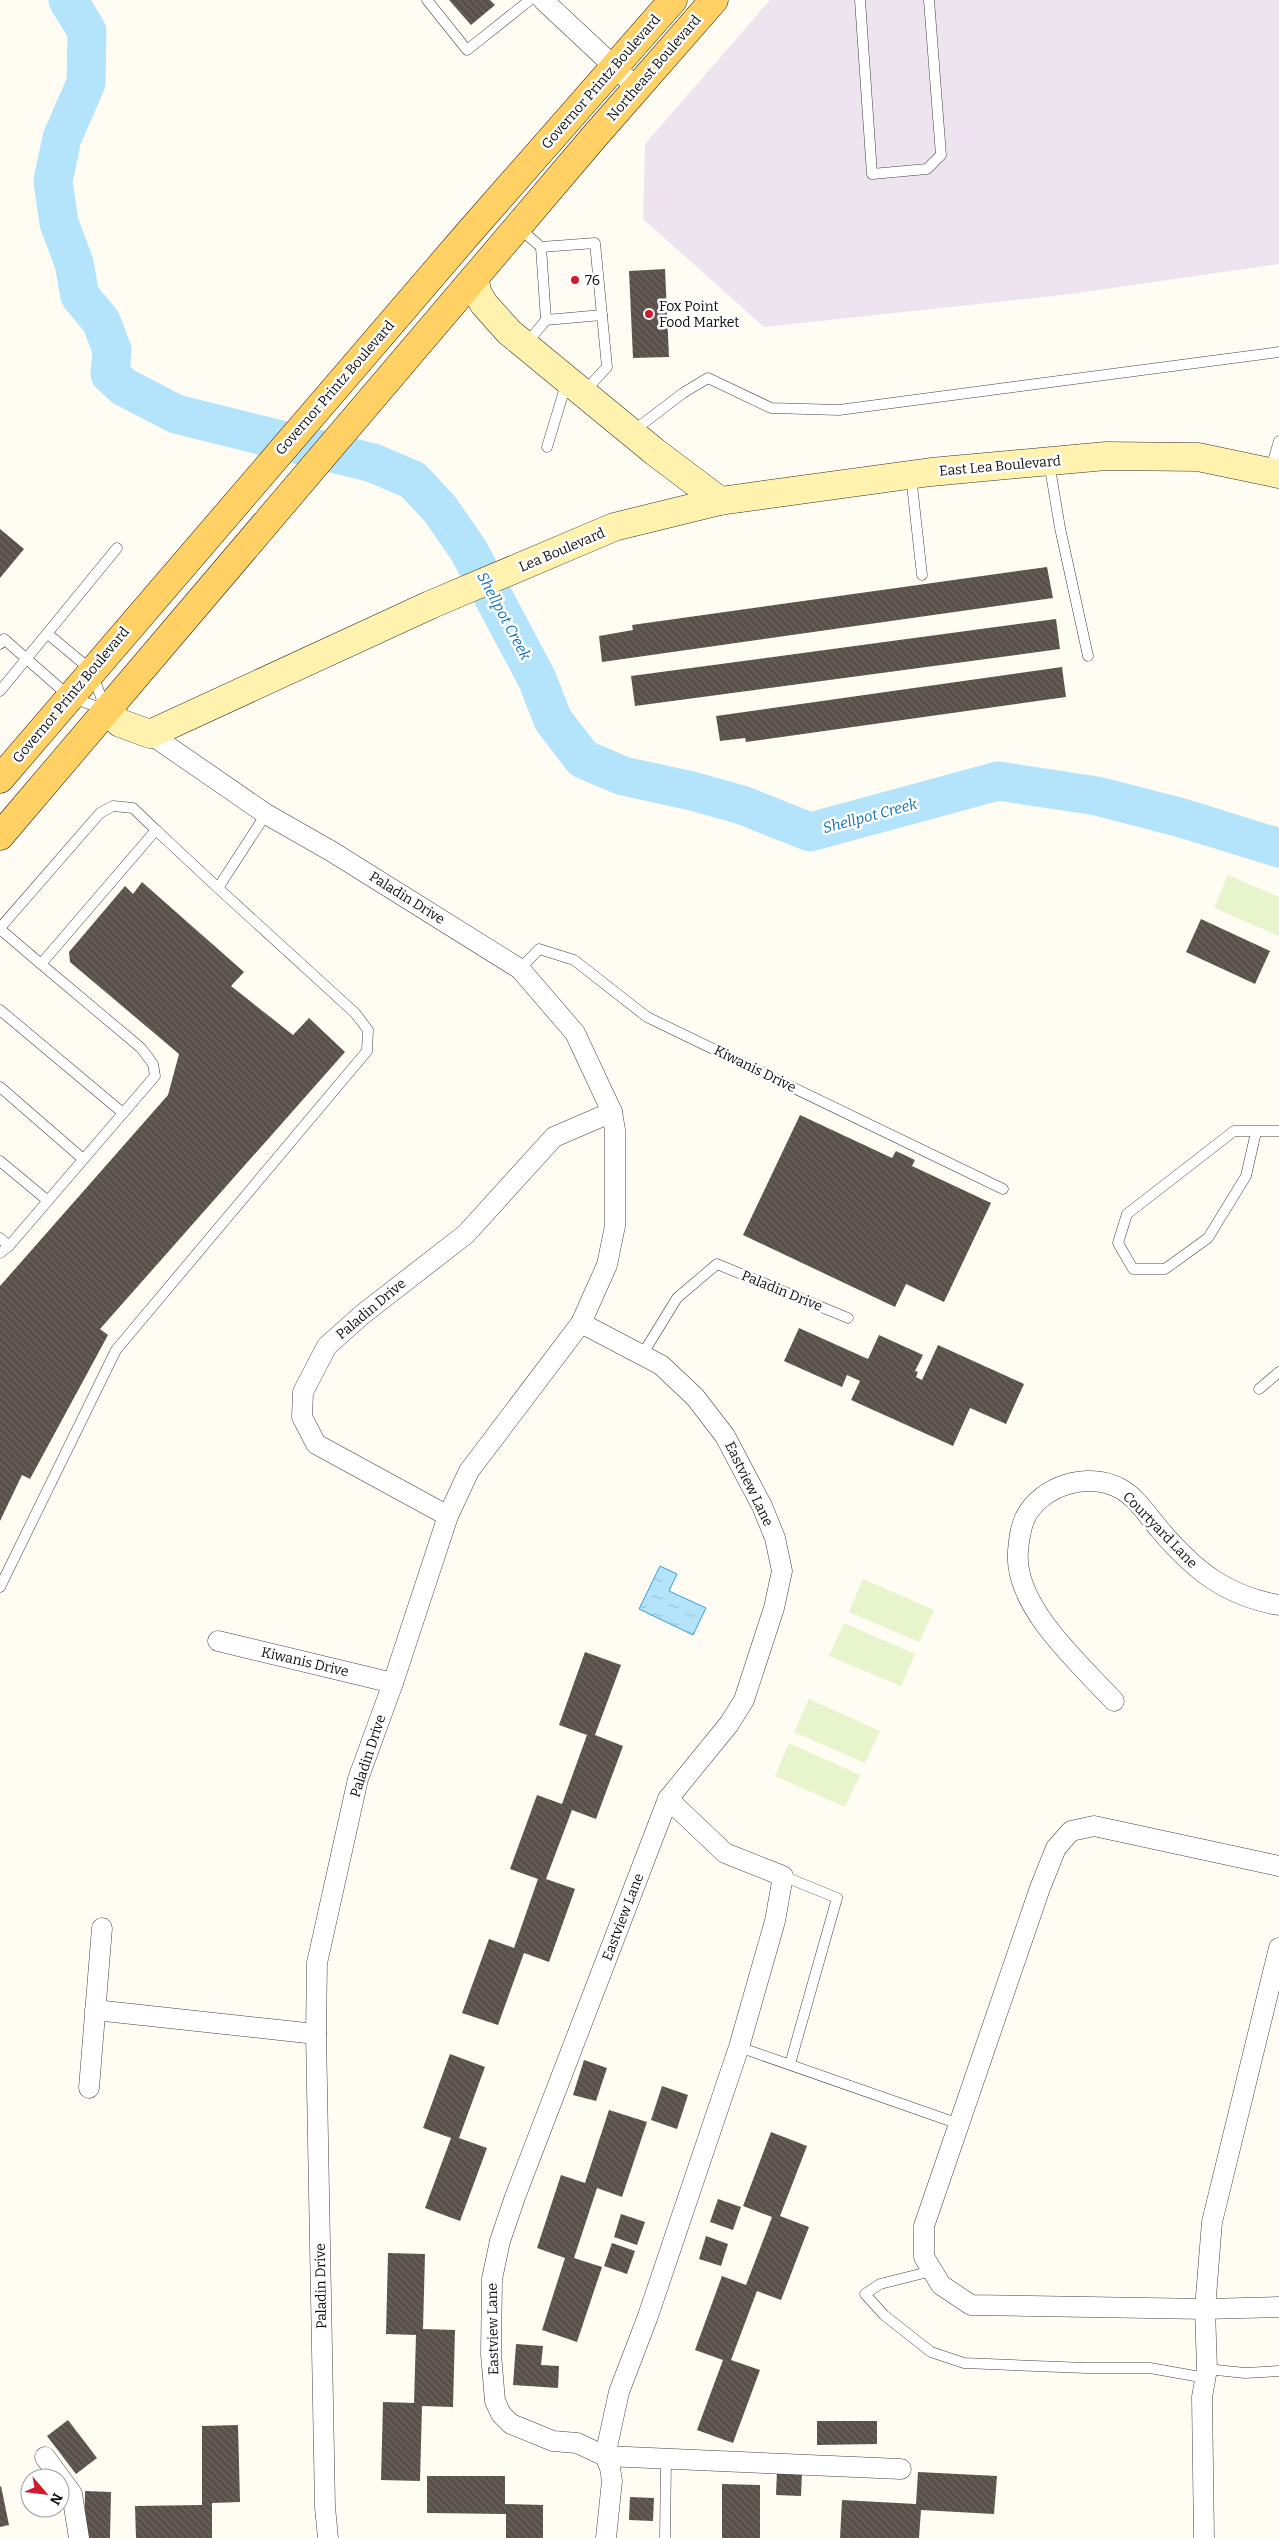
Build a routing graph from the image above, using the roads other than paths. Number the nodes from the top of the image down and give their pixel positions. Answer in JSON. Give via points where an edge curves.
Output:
{"nodes":[{"id":1,"x":427,"y":0,"type":"edge"},
{"id":2,"x":530,"y":0,"type":"edge"},
{"id":3,"x":543,"y":0,"type":"edge"},
{"id":4,"x":673,"y":0,"type":"edge"},
{"id":5,"x":714,"y":0,"type":"edge"},
{"id":6,"x":860,"y":0,"type":"edge"},
{"id":7,"x":929,"y":0,"type":"edge"},
{"id":8,"x":614,"y":68,"type":"junction"},
{"id":9,"x":637,"y":88,"type":"junction"},
{"id":10,"x":494,"y":204,"type":"junction"},
{"id":11,"x":518,"y":226,"type":"junction"},
{"id":12,"x":541,"y":247,"type":"junction"},
{"id":13,"x":474,"y":279,"type":"junction"},
{"id":14,"x":602,"y":315,"type":"junction"},
{"id":15,"x":546,"y":320,"type":"junction"},
{"id":16,"x":525,"y":346,"type":"junction"},
{"id":17,"x":1279,"y":352,"type":"edge"},
{"id":18,"x":575,"y":387,"type":"junction"},
{"id":19,"x":631,"y":433,"type":"junction"},
{"id":20,"x":1279,"y":441,"type":"edge"},
{"id":21,"x":547,"y":447,"type":"dead end"},
{"id":22,"x":1049,"y":461,"type":"junction"},
{"id":23,"x":1274,"y":473,"type":"edge"},
{"id":24,"x":911,"y":475,"type":"junction"},
{"id":25,"x":720,"y":501,"type":"junction"},
{"id":26,"x":117,"y":548,"type":"dead end"},
{"id":27,"x":922,"y":575,"type":"dead end"},
{"id":28,"x":48,"y":634,"type":"junction"},
{"id":29,"x":2,"y":642,"type":"edge"},
{"id":30,"x":1088,"y":656,"type":"dead end"},
{"id":31,"x":28,"y":659,"type":"junction"},
{"id":32,"x":91,"y":670,"type":"junction"},
{"id":33,"x":0,"y":691,"type":"edge"},
{"id":34,"x":70,"y":697,"type":"junction"},
{"id":35,"x":106,"y":710,"type":"junction"},
{"id":36,"x":150,"y":734,"type":"junction"},
{"id":37,"x":0,"y":779,"type":"edge"},
{"id":38,"x":266,"y":814,"type":"junction"},
{"id":39,"x":156,"y":830,"type":"junction"},
{"id":40,"x":0,"y":836,"type":"edge"},
{"id":41,"x":218,"y":888,"type":"junction"},
{"id":42,"x":0,"y":928,"type":"edge"},
{"id":43,"x":41,"y":964,"type":"junction"},
{"id":44,"x":520,"y":969,"type":"junction"},
{"id":45,"x":0,"y":1010,"type":"edge"},
{"id":46,"x":0,"y":1088,"type":"edge"},
{"id":47,"x":612,"y":1112,"type":"junction"},
{"id":48,"x":123,"y":1113,"type":"junction"},
{"id":49,"x":1279,"y":1131,"type":"edge"},
{"id":50,"x":1256,"y":1132,"type":"junction"},
{"id":51,"x":84,"y":1159,"type":"junction"},
{"id":52,"x":0,"y":1160,"type":"edge"},
{"id":53,"x":1003,"y":1189,"type":"dead end"},
{"id":54,"x":48,"y":1201,"type":"junction"},
{"id":55,"x":0,"y":1238,"type":"edge"},
{"id":56,"x":9,"y":1246,"type":"junction"},
{"id":57,"x":0,"y":1254,"type":"edge"},
{"id":58,"x":848,"y":1318,"type":"dead end"},
{"id":59,"x":581,"y":1323,"type":"junction"},
{"id":60,"x":642,"y":1355,"type":"junction"},
{"id":61,"x":1279,"y":1372,"type":"edge"},
{"id":62,"x":1259,"y":1389,"type":"dead end"},
{"id":63,"x":448,"y":1516,"type":"junction"},
{"id":64,"x":0,"y":1587,"type":"edge"},
{"id":65,"x":1279,"y":1605,"type":"edge"},
{"id":66,"x":218,"y":1641,"type":"dead end"},
{"id":67,"x":392,"y":1683,"type":"junction"},
{"id":68,"x":1114,"y":1701,"type":"dead end"},
{"id":69,"x":668,"y":1799,"type":"junction"},
{"id":70,"x":1279,"y":1866,"type":"edge"},
{"id":71,"x":783,"y":1876,"type":"junction"},
{"id":72,"x":102,"y":1928,"type":"dead end"},
{"id":73,"x":1279,"y":1948,"type":"edge"},
{"id":74,"x":95,"y":2010,"type":"junction"},
{"id":75,"x":316,"y":2034,"type":"junction"},
{"id":76,"x":739,"y":2048,"type":"junction"},
{"id":77,"x":790,"y":2064,"type":"junction"},
{"id":78,"x":89,"y":2088,"type":"dead end"},
{"id":79,"x":959,"y":2124,"type":"junction"},
{"id":80,"x":932,"y":2272,"type":"junction"},
{"id":81,"x":1279,"y":2307,"type":"edge"},
{"id":82,"x":1205,"y":2309,"type":"junction"},
{"id":83,"x":1279,"y":2371,"type":"edge"},
{"id":84,"x":1207,"y":2374,"type":"junction"},
{"id":85,"x":605,"y":2456,"type":"junction"},
{"id":86,"x":45,"y":2457,"type":"dead end"},
{"id":87,"x":666,"y":2460,"type":"junction"},
{"id":88,"x":901,"y":2469,"type":"dead end"},
{"id":89,"x":79,"y":2538,"type":"edge"},
{"id":90,"x":328,"y":2538,"type":"edge"},
{"id":91,"x":606,"y":2538,"type":"edge"},
{"id":92,"x":665,"y":2538,"type":"edge"},
{"id":93,"x":1204,"y":2538,"type":"edge"}],
"edges":[{"from":1,"to":2,"type":"lane","via":[[466,50]]},
{"from":3,"to":8,"type":"street"},
{"from":4,"to":8,"type":"main road","name":"Governor Printz Boulevard"},
{"from":5,"to":9,"type":"main road","name":"Northeast Boulevard"},
{"from":6,"to":7,"type":"lane","via":[[872,174],[927,169],[941,155]]},
{"from":8,"to":9,"type":"street"},
{"from":8,"to":10,"type":"main road","name":"Governor Printz Boulevard"},
{"from":9,"to":11,"type":"main road","name":"Northeast Boulevard"},
{"from":10,"to":13,"type":"main road","via":[[479,248]]},
{"from":10,"to":32,"type":"main road","name":"Governor Printz Boulevard"},
{"from":11,"to":12,"type":"lane"},
{"from":11,"to":13,"type":"main road"},
{"from":12,"to":14,"type":"lane","via":[[596,243],[594,279]]},
{"from":12,"to":15,"type":"lane","via":[[547,284]]},
{"from":13,"to":16,"type":"street","via":[[484,304]]},
{"from":13,"to":35,"type":"main road"},
{"from":14,"to":15,"type":"lane"},
{"from":14,"to":18,"type":"lane","via":[[607,366]]},
{"from":15,"to":16,"type":"lane"},
{"from":16,"to":18,"type":"street"},
{"from":17,"to":19,"type":"lane","via":[[839,410],[771,408],[708,378]]},
{"from":18,"to":19,"type":"street"},
{"from":18,"to":21,"type":"lane"},
{"from":19,"to":25,"type":"street"},
{"from":20,"to":23,"type":"lane"},
{"from":22,"to":23,"type":"street","name":"East Lea Boulevard","via":[[1106,456],[1198,457]]},
{"from":22,"to":24,"type":"street","name":"East Lea Boulevard"},
{"from":22,"to":30,"type":"lane"},
{"from":24,"to":25,"type":"street","name":"East Lea Boulevard"},
{"from":24,"to":27,"type":"lane"},
{"from":25,"to":36,"type":"street","name":"Lea Boulevard","via":[[614,527],[430,605]]},
{"from":26,"to":28,"type":"lane"},
{"from":28,"to":31,"type":"lane"},
{"from":28,"to":32,"type":"lane"},
{"from":29,"to":31,"type":"lane"},
{"from":31,"to":33,"type":"lane"},
{"from":31,"to":34,"type":"lane"},
{"from":32,"to":34,"type":"main road","name":"Governor Printz Boulevard"},
{"from":32,"to":35,"type":"lane"},
{"from":34,"to":35,"type":"lane"},
{"from":34,"to":37,"type":"main road","name":"Governor Printz Boulevard"},
{"from":35,"to":36,"type":"street","via":[[120,723]]},
{"from":35,"to":40,"type":"main road"},
{"from":36,"to":38,"type":"street","name":"Paladin Drive"},
{"from":38,"to":41,"type":"lane"},
{"from":38,"to":44,"type":"street","name":"Paladin Drive","via":[[331,850]]},
{"from":39,"to":41,"type":"lane"},
{"from":39,"to":42,"type":"lane","via":[[133,808],[113,806],[100,813]]},
{"from":39,"to":43,"type":"lane"},
{"from":41,"to":64,"type":"lane","via":[[355,1013],[368,1030],[367,1051],[116,1350]]},
{"from":42,"to":43,"type":"lane"},
{"from":43,"to":48,"type":"lane","via":[[141,1048],[153,1064],[155,1076]]},
{"from":44,"to":47,"type":"street","name":"Paladin Drive","via":[[575,1033]]},
{"from":44,"to":53,"type":"lane","name":"Kiwanis Drive","via":[[539,949],[574,960],[647,1017]]},
{"from":45,"to":48,"type":"lane"},
{"from":46,"to":51,"type":"lane"},
{"from":47,"to":59,"type":"street","name":"Paladin Drive","via":[[615,1130],[615,1226],[607,1265]]},
{"from":47,"to":63,"type":"street","name":"Paladin Drive","via":[[554,1138],[466,1234],[327,1346],[303,1392],[302,1417],[316,1444]]},
{"from":48,"to":51,"type":"lane"},
{"from":49,"to":50,"type":"lane"},
{"from":50,"to":50,"type":"lane","via":[[1246,1176],[1208,1238],[1165,1269],[1133,1269],[1118,1243],[1127,1214],[1234,1131]]},
{"from":51,"to":54,"type":"lane"},
{"from":52,"to":54,"type":"lane"},
{"from":54,"to":56,"type":"lane"},
{"from":55,"to":56,"type":"lane"},
{"from":56,"to":57,"type":"lane"},
{"from":58,"to":60,"type":"lane","name":"Paladin Drive","via":[[717,1264],[677,1298]]},
{"from":59,"to":60,"type":"street","name":"Eastview Lane"},
{"from":59,"to":63,"type":"street","name":"Paladin Drive","via":[[469,1471]]},
{"from":60,"to":69,"type":"street","name":"Eastview Lane","via":[[661,1365],[686,1386],[725,1436],[762,1506],[775,1538],[782,1571],[774,1608],[744,1700],[729,1724]]},
{"from":61,"to":62,"type":"lane"},
{"from":63,"to":67,"type":"street","name":"Paladin Drive"},
{"from":65,"to":68,"type":"street","name":"Courtyard Lane","via":[[1259,1602],[1238,1593],[1190,1564],[1120,1488],[1089,1481],[1070,1483],[1052,1490],[1036,1503],[1020,1535],[1018,1558],[1022,1582],[1031,1603],[1049,1629]]},
{"from":66,"to":67,"type":"street","name":"Kiwanis Drive"},
{"from":67,"to":75,"type":"street","name":"Paladin Drive","via":[[358,1780],[317,1964]]},
{"from":69,"to":71,"type":"street","via":[[725,1852]]},
{"from":69,"to":85,"type":"street","name":"Eastview Lane","via":[[515,2197],[500,2241],[492,2279],[491,2354],[495,2401],[501,2414],[525,2431],[553,2441],[577,2443]]},
{"from":70,"to":79,"type":"street","via":[[1094,1826],[1071,1831],[1056,1848],[1040,1888]]},
{"from":71,"to":76,"type":"street","via":[[775,1921]]},
{"from":71,"to":77,"type":"lane","via":[[838,1898]]},
{"from":72,"to":74,"type":"street"},
{"from":73,"to":82,"type":"street","via":[[1212,2222]]},
{"from":74,"to":75,"type":"street"},
{"from":74,"to":78,"type":"street"},
{"from":75,"to":90,"type":"street","name":"Paladin Drive"},
{"from":76,"to":77,"type":"lane"},
{"from":76,"to":85,"type":"street","via":[[619,2392]]},
{"from":77,"to":79,"type":"lane"},
{"from":79,"to":80,"type":"street","via":[[924,2226],[924,2257]]},
{"from":80,"to":82,"type":"street","via":[[941,2285],[971,2305]]},
{"from":80,"to":84,"type":"lane","via":[[880,2284],[864,2294],[884,2315],[931,2352],[964,2363],[1150,2368]]},
{"from":81,"to":82,"type":"street"},
{"from":82,"to":84,"type":"street"},
{"from":83,"to":84,"type":"lane"},
{"from":84,"to":93,"type":"street","via":[[1202,2397]]},
{"from":85,"to":87,"type":"street"},
{"from":85,"to":91,"type":"street","via":[[612,2481]]},
{"from":86,"to":89,"type":"street","via":[[72,2494]]},
{"from":87,"to":88,"type":"street"},
{"from":87,"to":92,"type":"lane"}]}
